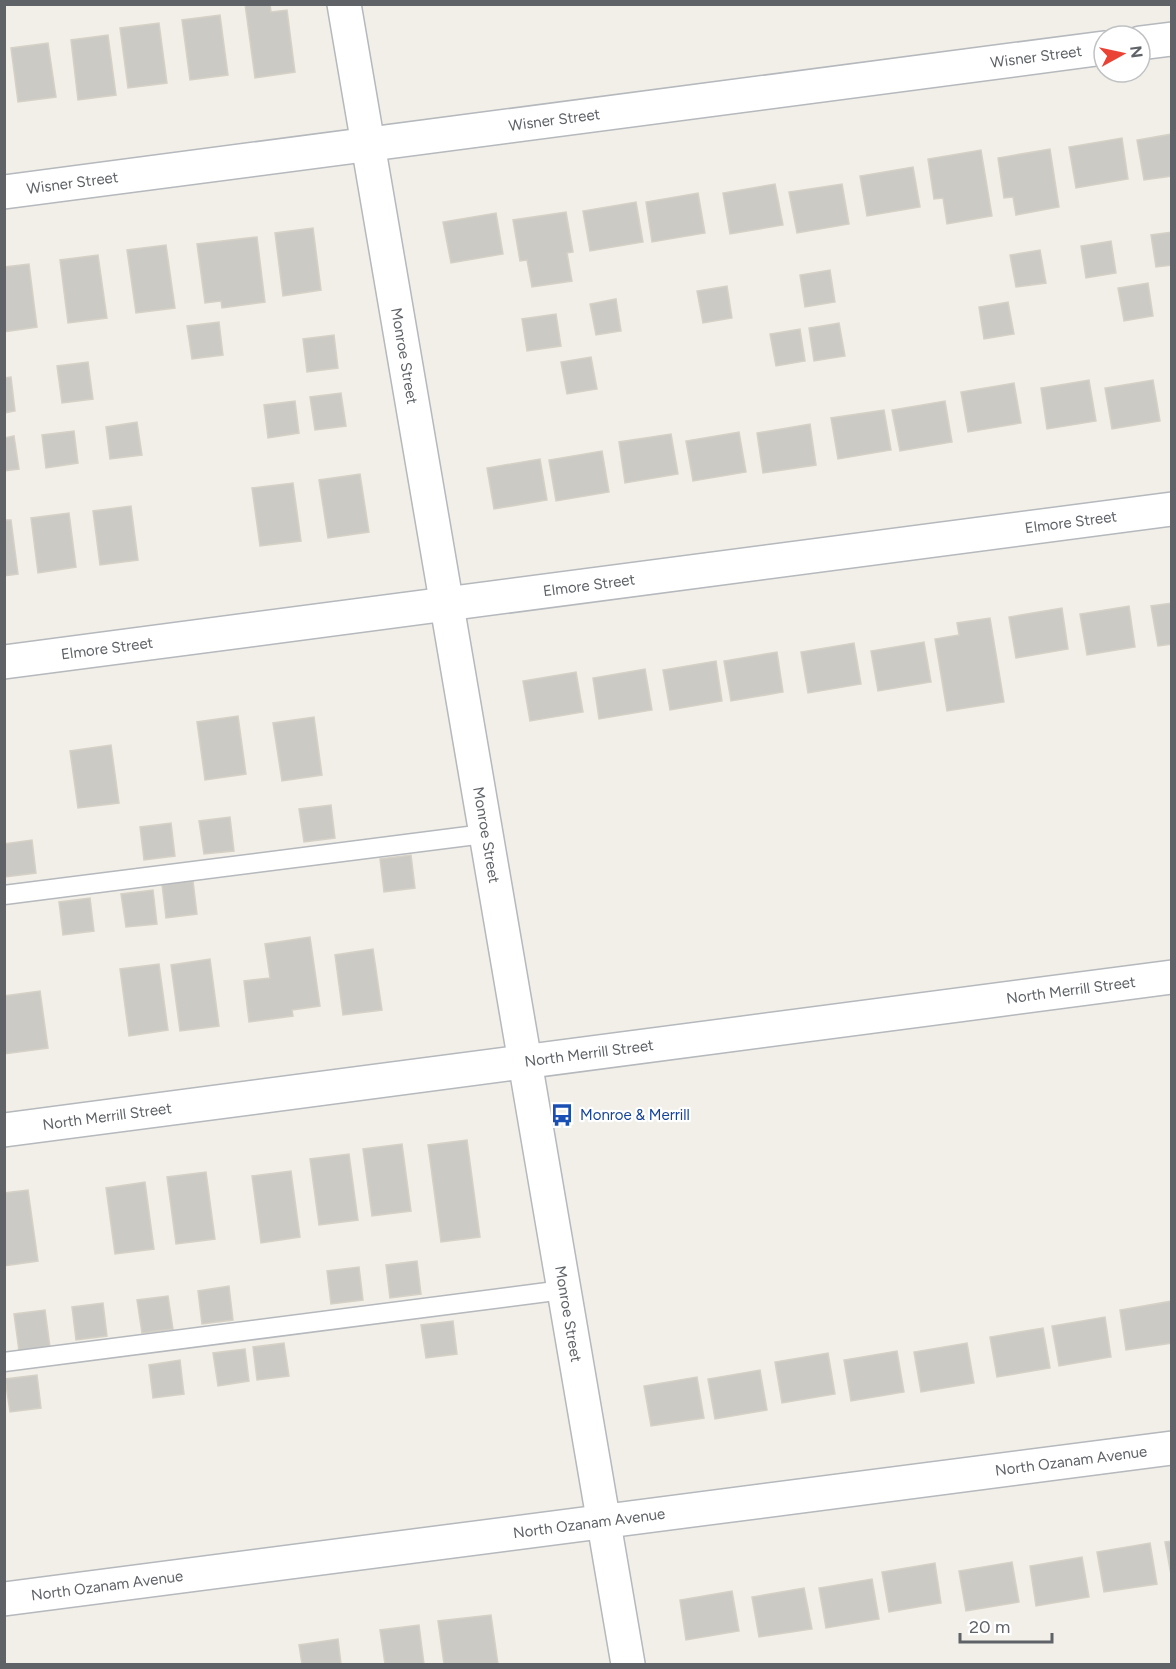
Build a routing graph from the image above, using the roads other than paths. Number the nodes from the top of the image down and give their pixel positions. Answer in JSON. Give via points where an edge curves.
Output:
{"nodes":[{"id":1,"x":344,"y":4,"type":"edge"},
{"id":2,"x":1172,"y":39,"type":"edge"},
{"id":3,"x":1152,"y":42,"type":"edge"},
{"id":4,"x":1092,"y":50,"type":"edge"},
{"id":5,"x":367,"y":143,"type":"junction"},
{"id":6,"x":4,"y":192,"type":"edge"},
{"id":7,"x":1172,"y":508,"type":"edge"},
{"id":8,"x":445,"y":603,"type":"junction"},
{"id":9,"x":4,"y":662,"type":"edge"},
{"id":10,"x":484,"y":834,"type":"junction"},
{"id":11,"x":4,"y":895,"type":"edge"},
{"id":12,"x":1172,"y":977,"type":"edge"},
{"id":13,"x":524,"y":1062,"type":"junction"},
{"id":14,"x":4,"y":1130,"type":"edge"},
{"id":15,"x":563,"y":1290,"type":"junction"},
{"id":16,"x":4,"y":1362,"type":"edge"},
{"id":17,"x":1172,"y":1449,"type":"edge"},
{"id":18,"x":603,"y":1523,"type":"junction"},
{"id":19,"x":4,"y":1599,"type":"edge"},
{"id":20,"x":628,"y":1665,"type":"edge"}],
"edges":[{"from":1,"to":5,"type":"street","name":"Monroe Street"},
{"from":2,"to":3,"type":"street"},
{"from":4,"to":5,"type":"street","name":"Wisner Street"},
{"from":5,"to":6,"type":"street","name":"Wisner Street"},
{"from":5,"to":8,"type":"street","name":"Monroe Street"},
{"from":7,"to":8,"type":"street","name":"Elmore Street"},
{"from":8,"to":9,"type":"street","name":"Elmore Street"},
{"from":8,"to":10,"type":"street","name":"Monroe Street"},
{"from":10,"to":11,"type":"lane"},
{"from":10,"to":13,"type":"street","name":"Monroe Street"},
{"from":12,"to":13,"type":"street","name":"North Merrill Street"},
{"from":13,"to":14,"type":"street","name":"North Merrill Street"},
{"from":13,"to":15,"type":"street","name":"Monroe Street"},
{"from":15,"to":16,"type":"lane"},
{"from":15,"to":18,"type":"street","name":"Monroe Street"},
{"from":17,"to":18,"type":"street","name":"North Ozanam Avenue"},
{"from":18,"to":19,"type":"street","name":"North Ozanam Avenue"},
{"from":18,"to":20,"type":"street","name":"Monroe Street"}]}
